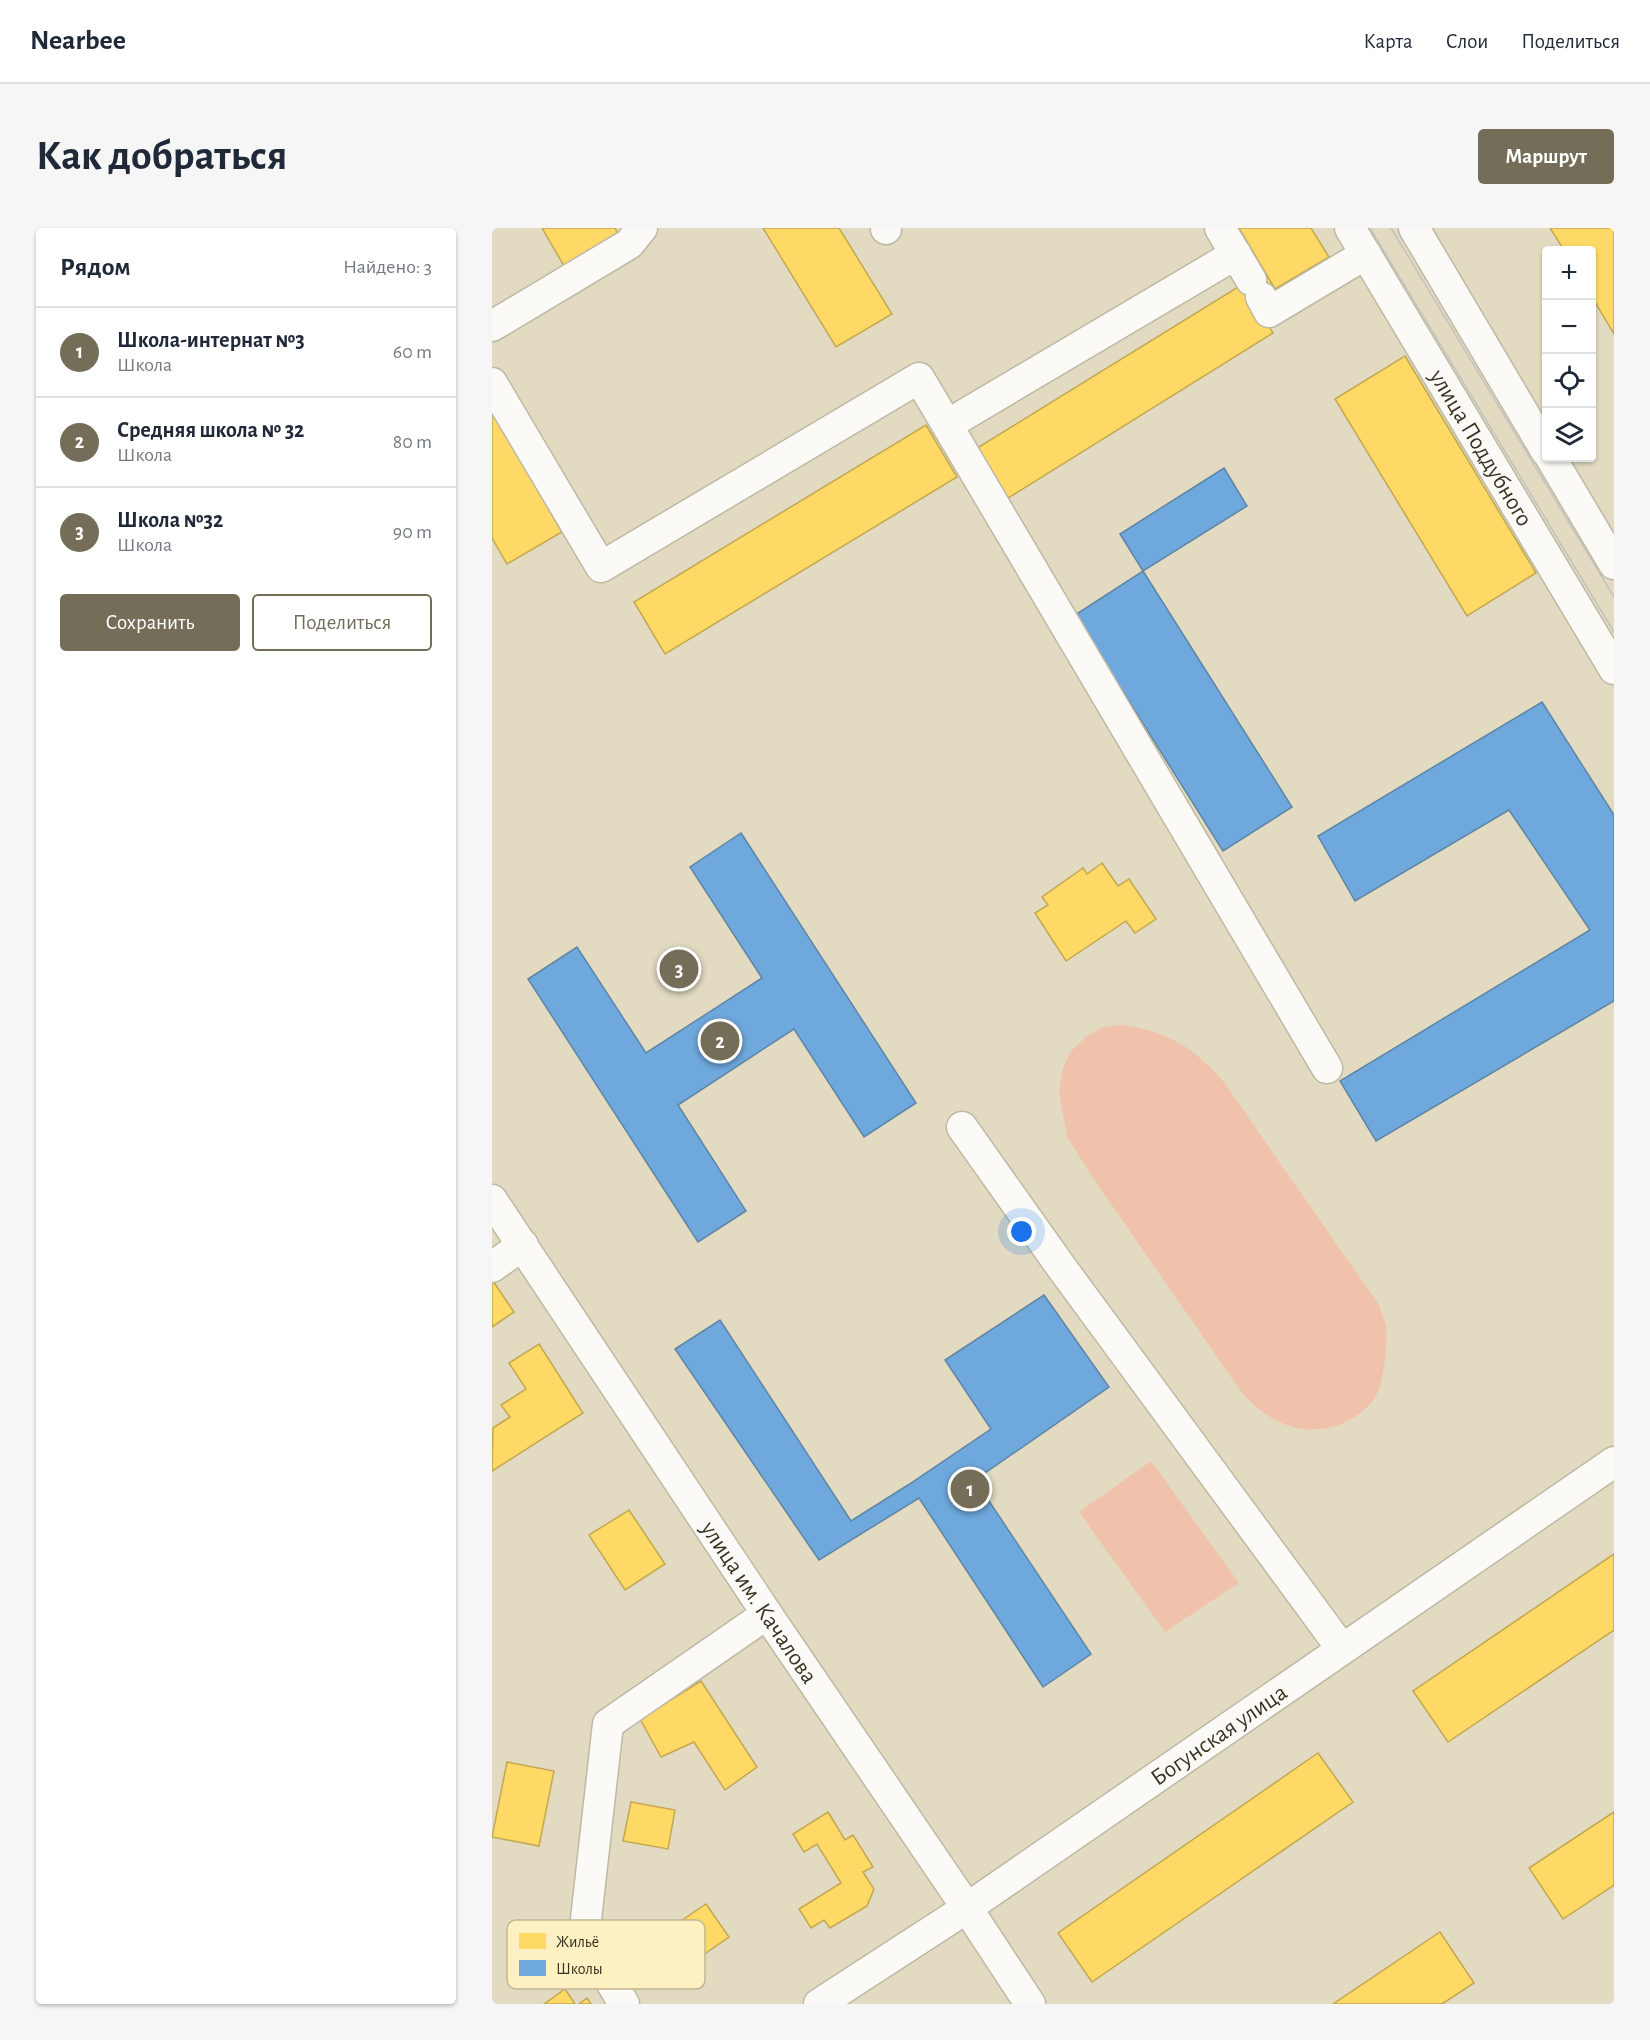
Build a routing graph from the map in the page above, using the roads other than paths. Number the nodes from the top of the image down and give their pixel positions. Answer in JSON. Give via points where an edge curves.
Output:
{"nodes":[{"id":1,"x":642,"y":228,"type":"edge"},
{"id":2,"x":1220,"y":228,"type":"edge"},
{"id":3,"x":1350,"y":228,"type":"edge"},
{"id":4,"x":1414,"y":228,"type":"edge"},
{"id":5,"x":1236,"y":254,"type":"junction"},
{"id":6,"x":1366,"y":254,"type":"junction"},
{"id":7,"x":492,"y":326,"type":"edge"},
{"id":8,"x":492,"y":383,"type":"edge"},
{"id":9,"x":947,"y":425,"type":"junction"},
{"id":10,"x":1542,"y":444,"type":"edge"},
{"id":11,"x":1553,"y":462,"type":"edge"},
{"id":12,"x":1614,"y":564,"type":"edge"},
{"id":13,"x":1614,"y":669,"type":"edge"},
{"id":14,"x":1327,"y":1068,"type":"dead end"},
{"id":15,"x":963,"y":1127,"type":"dead end"},
{"id":16,"x":492,"y":1200,"type":"edge"},
{"id":17,"x":524,"y":1245,"type":"junction"},
{"id":18,"x":492,"y":1267,"type":"edge"},
{"id":19,"x":1614,"y":1462,"type":"edge"},
{"id":20,"x":767,"y":1614,"type":"junction"},
{"id":21,"x":1342,"y":1649,"type":"junction"},
{"id":22,"x":967,"y":1908,"type":"junction"},
{"id":23,"x":586,"y":1920,"type":"edge"},
{"id":24,"x":615,"y":1989,"type":"edge"},
{"id":25,"x":624,"y":2004,"type":"edge"},
{"id":26,"x":819,"y":2004,"type":"edge"},
{"id":27,"x":1030,"y":2004,"type":"edge"}],
"edges":[{"from":1,"to":7,"type":"street","via":[[628,244]]},
{"from":2,"to":5,"type":"street"},
{"from":3,"to":6,"type":"street","name":"улица Поддубного"},
{"from":4,"to":10,"type":"street"},
{"from":5,"to":6,"type":"street","via":[[1269,312]]},
{"from":5,"to":9,"type":"street"},
{"from":6,"to":13,"type":"street","name":"улица Поддубного"},
{"from":8,"to":9,"type":"street","via":[[601,567],[919,378]]},
{"from":9,"to":14,"type":"street"},
{"from":11,"to":12,"type":"street"},
{"from":15,"to":21,"type":"street"},
{"from":16,"to":17,"type":"street","name":"улица им. Качалова"},
{"from":17,"to":18,"type":"street"},
{"from":17,"to":20,"type":"street","name":"улица им. Качалова"},
{"from":19,"to":21,"type":"street","name":"Богунская улица"},
{"from":20,"to":22,"type":"street","name":"улица им. Качалова"},
{"from":20,"to":23,"type":"street","via":[[608,1724]]},
{"from":21,"to":22,"type":"street","name":"Богунская улица"},
{"from":22,"to":26,"type":"street","name":"Богунская улица"},
{"from":22,"to":27,"type":"street","name":"улица им. Качалова"},
{"from":24,"to":25,"type":"street"}]}
